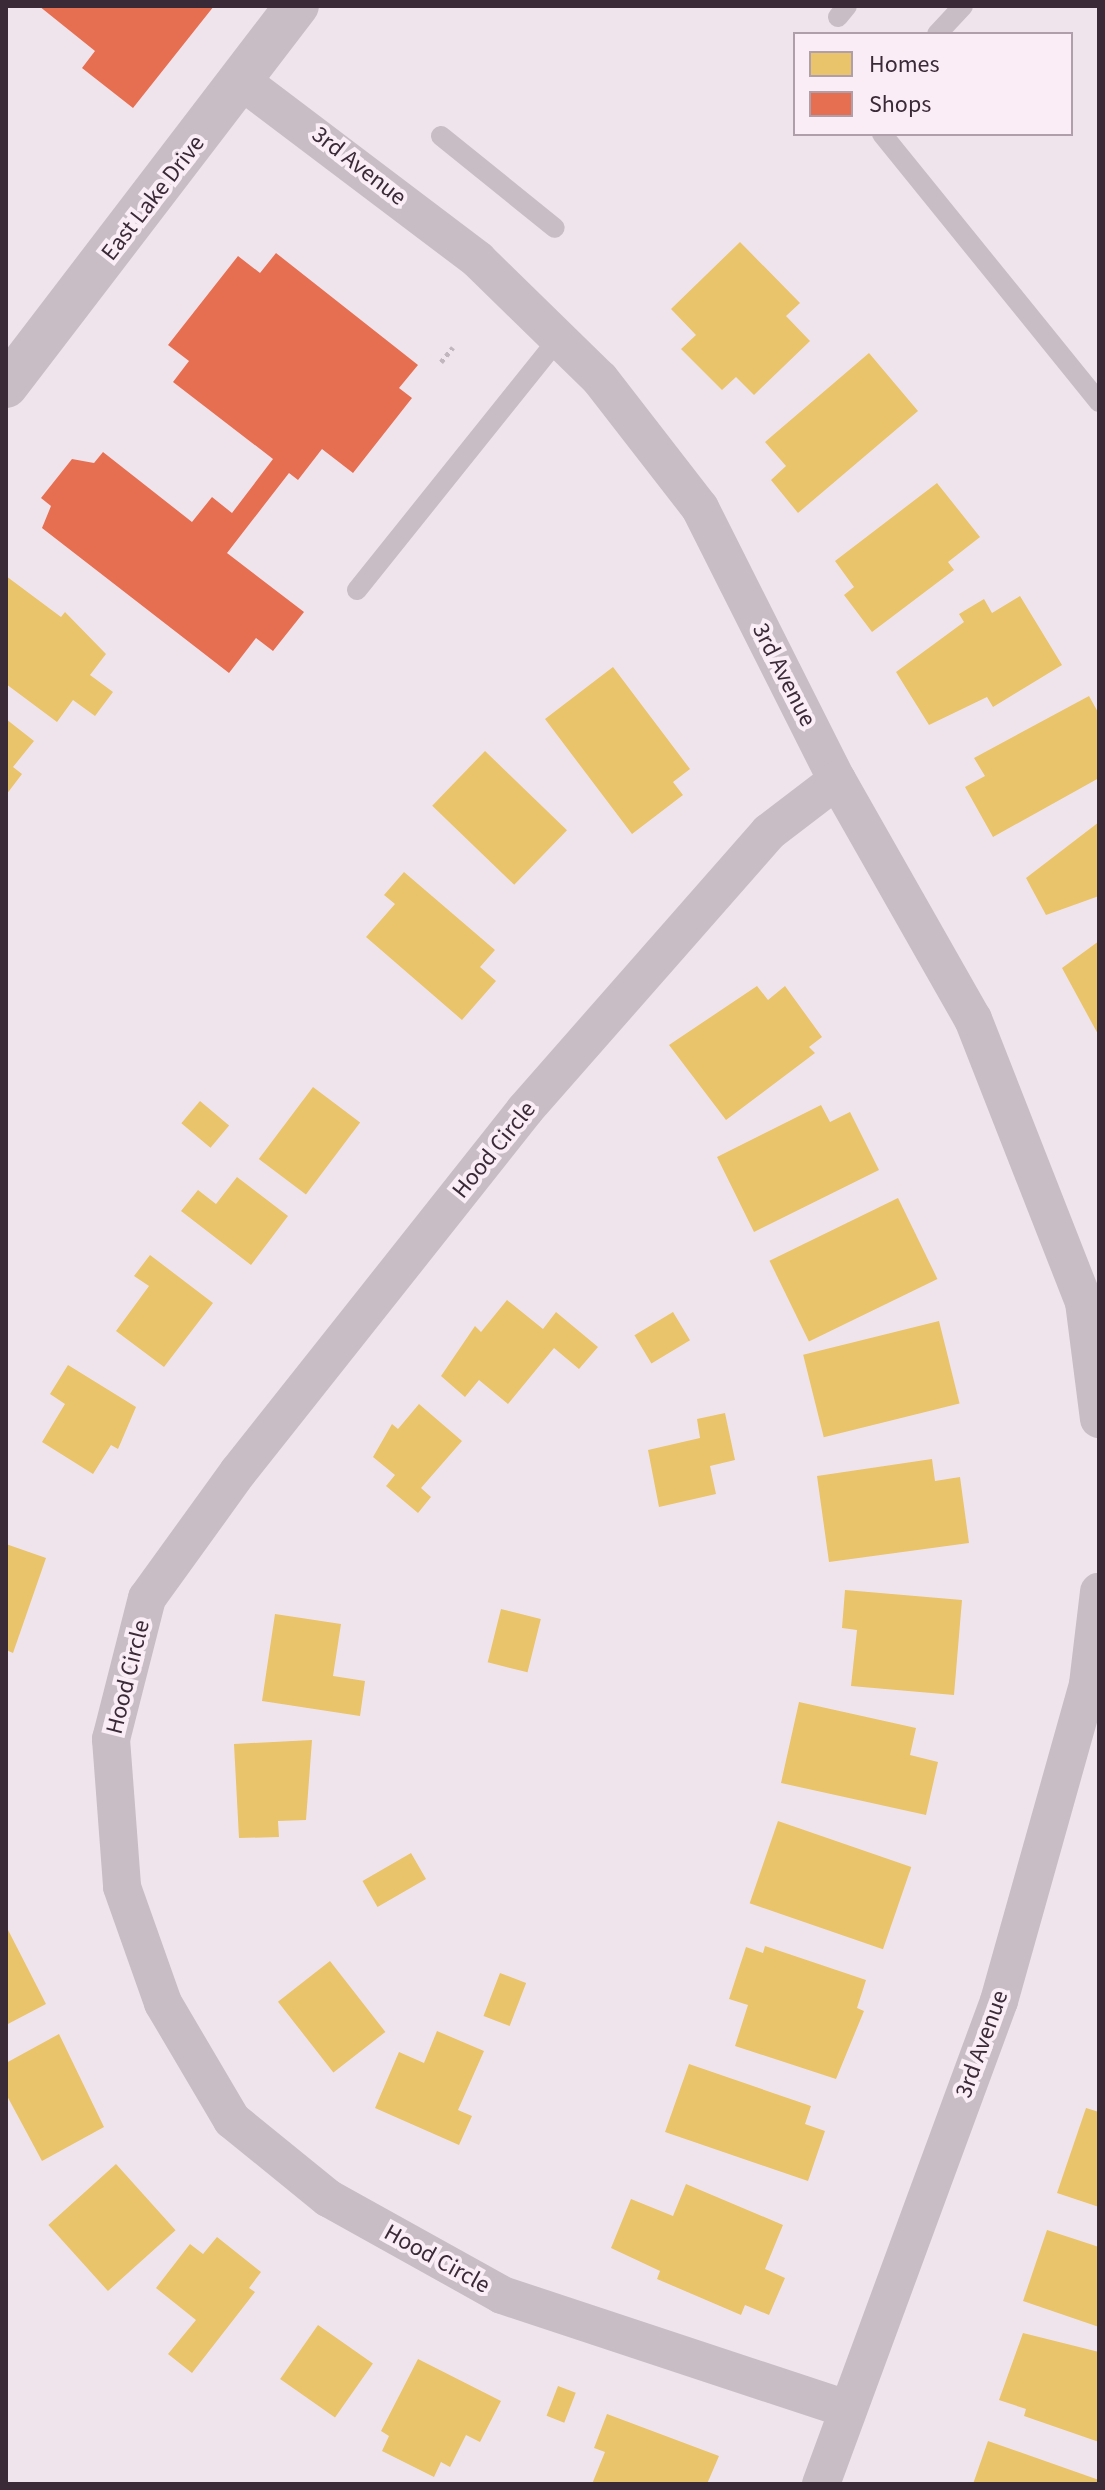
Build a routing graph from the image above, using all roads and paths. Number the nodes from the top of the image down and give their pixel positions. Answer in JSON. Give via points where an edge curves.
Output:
{"nodes":[{"id":1,"x":297,"y":6,"type":"edge"},
{"id":2,"x":963,"y":6,"type":"edge"},
{"id":3,"x":939,"y":32,"type":"edge"},
{"id":4,"x":243,"y":82,"type":"junction"},
{"id":5,"x":441,"y":136,"type":"dead end"},
{"id":6,"x":884,"y":136,"type":"edge"},
{"id":7,"x":555,"y":228,"type":"dead end"},
{"id":8,"x":559,"y":338,"type":"junction"},
{"id":9,"x":453,"y":347,"type":"dead end"},
{"id":10,"x":441,"y":362,"type":"dead end"},
{"id":11,"x":6,"y":386,"type":"edge"},
{"id":12,"x":1099,"y":402,"type":"edge"},
{"id":13,"x":357,"y":590,"type":"dead end"},
{"id":14,"x":837,"y":780,"type":"junction"},
{"id":15,"x":1099,"y":1419,"type":"edge"},
{"id":16,"x":1099,"y":1592,"type":"edge"},
{"id":17,"x":844,"y":2408,"type":"junction"},
{"id":18,"x":821,"y":2484,"type":"edge"}],
"edges":[{"from":1,"to":4,"type":"street","name":"East Lake Drive"},
{"from":2,"to":3,"type":"lane"},
{"from":4,"to":8,"type":"street","name":"3rd Avenue","via":[[478,260]]},
{"from":4,"to":11,"type":"street","name":"East Lake Drive"},
{"from":5,"to":7,"type":"lane"},
{"from":6,"to":12,"type":"lane"},
{"from":8,"to":13,"type":"lane"},
{"from":8,"to":14,"type":"street","name":"3rd Avenue","via":[[700,508]]},
{"from":9,"to":10,"type":"path"},
{"from":14,"to":15,"type":"street","name":"3rd Avenue","via":[[973,1019],[1011,1111],[1084,1302]]},
{"from":14,"to":17,"type":"street","name":"Hood Circle","via":[[769,832],[525,1110],[238,1472],[147,1598],[111,1739],[122,1887],[163,2003],[232,2120],[328,2198],[502,2295]]},
{"from":16,"to":17,"type":"street","name":"3rd Avenue","via":[[1088,1684],[999,2001]]},
{"from":17,"to":18,"type":"street","name":"3rd Avenue"}]}
